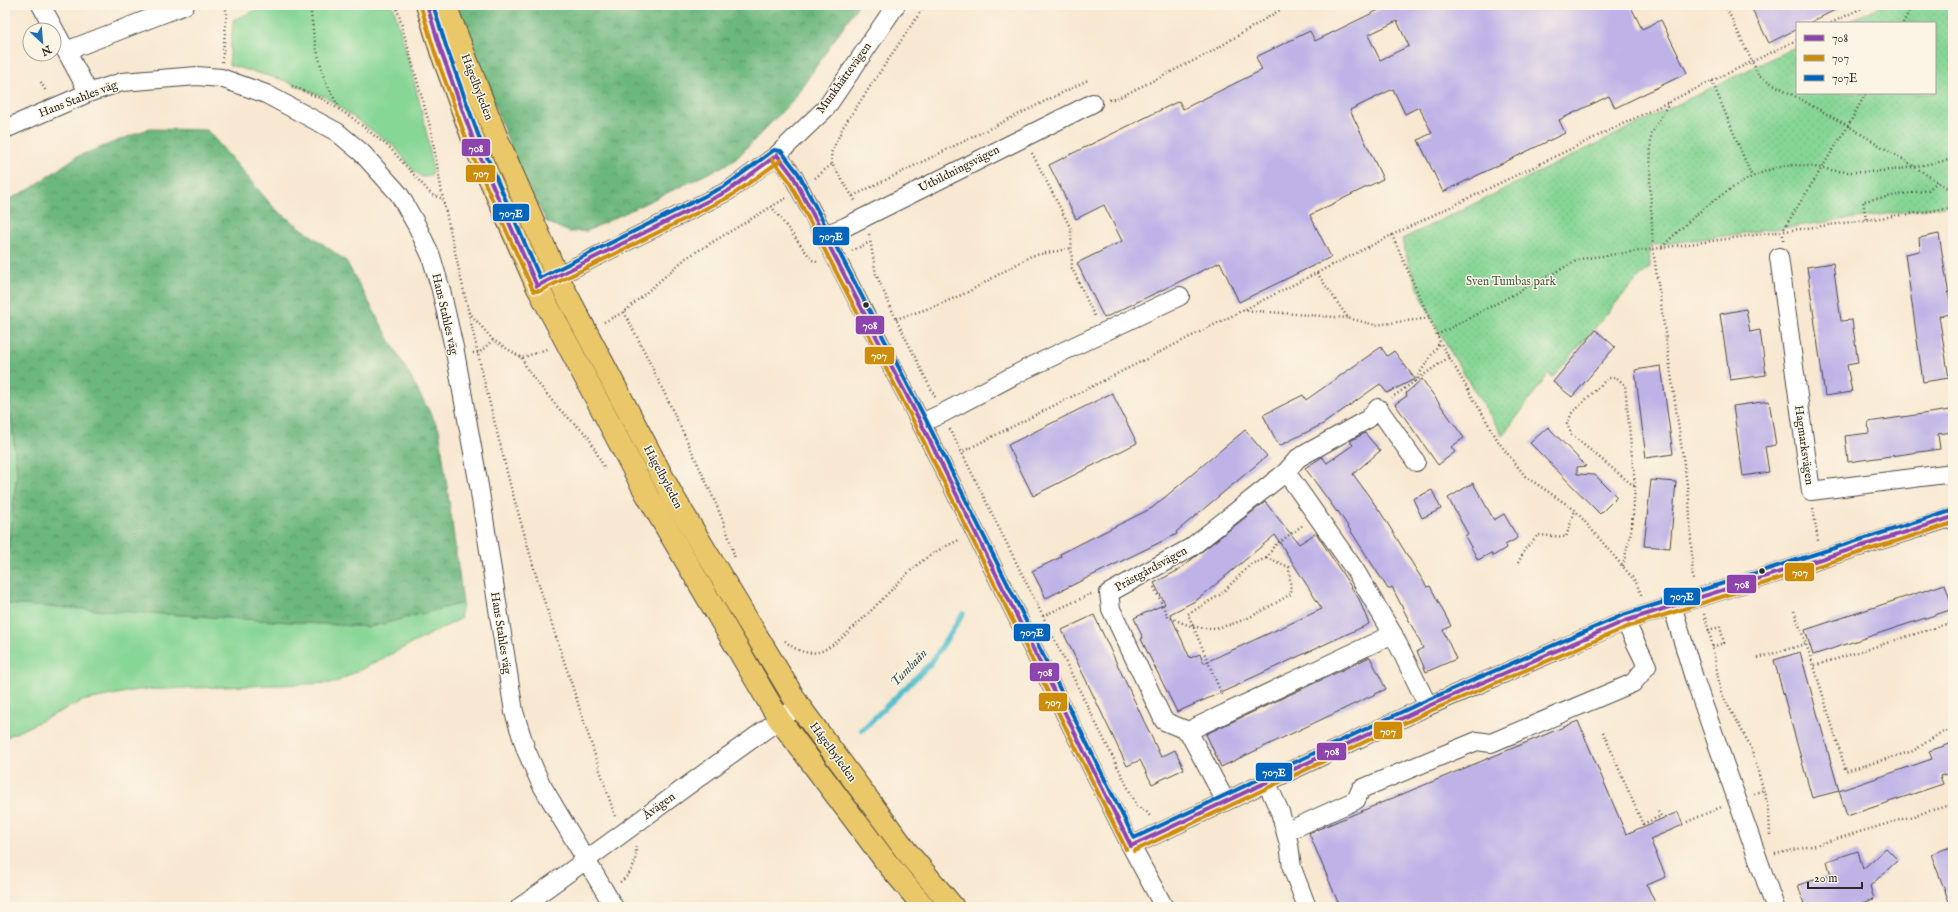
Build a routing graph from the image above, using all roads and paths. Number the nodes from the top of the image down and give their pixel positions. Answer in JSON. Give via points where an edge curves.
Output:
{"nodes":[{"id":1,"x":185,"y":5,"type":"edge"},
{"id":2,"x":224,"y":5,"type":"edge"},
{"id":3,"x":310,"y":5,"type":"edge"},
{"id":4,"x":396,"y":5,"type":"edge"},
{"id":5,"x":427,"y":5,"type":"edge"},
{"id":6,"x":445,"y":5,"type":"edge"},
{"id":7,"x":896,"y":5,"type":"edge"},
{"id":8,"x":925,"y":5,"type":"edge"},
{"id":9,"x":1288,"y":5,"type":"edge"},
{"id":10,"x":1725,"y":5,"type":"edge"},
{"id":11,"x":1868,"y":5,"type":"edge"},
{"id":12,"x":1912,"y":5,"type":"edge"},
{"id":13,"x":48,"y":7,"type":"edge"},
{"id":14,"x":1833,"y":22,"type":"edge"},
{"id":15,"x":1904,"y":22,"type":"edge"},
{"id":16,"x":1796,"y":40,"type":"edge"},
{"id":17,"x":66,"y":51,"type":"junction"},
{"id":18,"x":1752,"y":62,"type":"junction"},
{"id":19,"x":221,"y":78,"type":"junction"},
{"id":20,"x":1088,"y":80,"type":"dead end"},
{"id":21,"x":1712,"y":81,"type":"junction"},
{"id":22,"x":41,"y":82,"type":"dead end"},
{"id":23,"x":88,"y":93,"type":"junction"},
{"id":24,"x":47,"y":94,"type":"dead end"},
{"id":25,"x":1865,"y":94,"type":"edge"},
{"id":26,"x":1670,"y":101,"type":"junction"},
{"id":27,"x":1093,"y":103,"type":"joint"},
{"id":28,"x":339,"y":109,"type":"dead end"},
{"id":29,"x":1848,"y":126,"type":"junction"},
{"id":30,"x":5,"y":129,"type":"edge"},
{"id":31,"x":1029,"y":146,"type":"dead end"},
{"id":32,"x":777,"y":156,"type":"junction"},
{"id":33,"x":1953,"y":159,"type":"edge"},
{"id":34,"x":832,"y":164,"type":"junction"},
{"id":35,"x":1915,"y":167,"type":"junction"},
{"id":36,"x":1822,"y":169,"type":"junction"},
{"id":37,"x":1752,"y":177,"type":"junction"},
{"id":38,"x":1938,"y":182,"type":"junction"},
{"id":39,"x":800,"y":190,"type":"junction"},
{"id":40,"x":1953,"y":192,"type":"edge"},
{"id":41,"x":853,"y":196,"type":"junction"},
{"id":42,"x":771,"y":206,"type":"junction"},
{"id":43,"x":1953,"y":208,"type":"edge"},
{"id":44,"x":864,"y":217,"type":"junction"},
{"id":45,"x":1866,"y":219,"type":"junction"},
{"id":46,"x":1783,"y":230,"type":"junction"},
{"id":47,"x":824,"y":235,"type":"junction"},
{"id":48,"x":1392,"y":235,"type":"junction"},
{"id":49,"x":1072,"y":248,"type":"junction"},
{"id":50,"x":1662,"y":248,"type":"junction"},
{"id":51,"x":1653,"y":249,"type":"junction"},
{"id":52,"x":1779,"y":257,"type":"dead end"},
{"id":53,"x":823,"y":264,"type":"dead end"},
{"id":54,"x":1317,"y":273,"type":"junction"},
{"id":55,"x":557,"y":276,"type":"junction"},
{"id":56,"x":537,"y":286,"type":"junction"},
{"id":57,"x":1180,"y":296,"type":"dead end"},
{"id":58,"x":1242,"y":310,"type":"junction"},
{"id":59,"x":469,"y":312,"type":"junction"},
{"id":60,"x":624,"y":312,"type":"junction"},
{"id":61,"x":1348,"y":318,"type":"junction"},
{"id":62,"x":1429,"y":318,"type":"junction"},
{"id":63,"x":896,"y":319,"type":"junction"},
{"id":64,"x":600,"y":324,"type":"dead end"},
{"id":65,"x":1104,"y":333,"type":"junction"},
{"id":66,"x":1437,"y":335,"type":"junction"},
{"id":67,"x":493,"y":340,"type":"junction"},
{"id":68,"x":1440,"y":342,"type":"junction"},
{"id":69,"x":552,"y":347,"type":"dead end"},
{"id":70,"x":454,"y":352,"type":"junction"},
{"id":71,"x":478,"y":353,"type":"junction"},
{"id":72,"x":1449,"y":357,"type":"junction"},
{"id":73,"x":522,"y":358,"type":"junction"},
{"id":74,"x":1414,"y":382,"type":"junction"},
{"id":75,"x":1390,"y":399,"type":"dead end"},
{"id":76,"x":943,"y":413,"type":"junction"},
{"id":77,"x":921,"y":423,"type":"junction"},
{"id":78,"x":960,"y":453,"type":"junction"},
{"id":79,"x":1416,"y":462,"type":"dead end"},
{"id":80,"x":605,"y":468,"type":"dead end"},
{"id":81,"x":1286,"y":472,"type":"junction"},
{"id":82,"x":1953,"y":473,"type":"edge"},
{"id":83,"x":1635,"y":487,"type":"junction"},
{"id":84,"x":1811,"y":492,"type":"junction"},
{"id":85,"x":1575,"y":510,"type":"junction"},
{"id":86,"x":1317,"y":515,"type":"junction"},
{"id":87,"x":1953,"y":517,"type":"edge"},
{"id":88,"x":997,"y":522,"type":"junction"},
{"id":89,"x":974,"y":533,"type":"junction"},
{"id":90,"x":1818,"y":541,"type":"dead end"},
{"id":91,"x":1267,"y":558,"type":"junction"},
{"id":92,"x":1518,"y":562,"type":"dead end"},
{"id":93,"x":736,"y":564,"type":"dead end"},
{"id":94,"x":1623,"y":567,"type":"junction"},
{"id":95,"x":1147,"y":572,"type":"junction"},
{"id":96,"x":1109,"y":593,"type":"junction"},
{"id":97,"x":1698,"y":596,"type":"junction"},
{"id":98,"x":1672,"y":605,"type":"junction"},
{"id":99,"x":1794,"y":611,"type":"dead end"},
{"id":100,"x":1648,"y":613,"type":"junction"},
{"id":101,"x":1043,"y":616,"type":"junction"},
{"id":102,"x":1625,"y":621,"type":"junction"},
{"id":103,"x":1953,"y":622,"type":"edge"},
{"id":104,"x":1193,"y":626,"type":"junction"},
{"id":105,"x":1708,"y":630,"type":"junction"},
{"id":106,"x":1392,"y":634,"type":"junction"},
{"id":107,"x":781,"y":637,"type":"dead end"},
{"id":108,"x":1805,"y":644,"type":"junction"},
{"id":109,"x":1712,"y":647,"type":"junction"},
{"id":110,"x":1758,"y":658,"type":"dead end"},
{"id":111,"x":1814,"y":666,"type":"junction"},
{"id":112,"x":799,"y":706,"type":"junction"},
{"id":113,"x":1428,"y":706,"type":"junction"},
{"id":114,"x":1230,"y":712,"type":"junction"},
{"id":115,"x":779,"y":719,"type":"junction"},
{"id":116,"x":1953,"y":729,"type":"edge"},
{"id":117,"x":1188,"y":731,"type":"junction"},
{"id":118,"x":1602,"y":732,"type":"dead end"},
{"id":119,"x":1266,"y":781,"type":"junction"},
{"id":120,"x":1225,"y":800,"type":"junction"},
{"id":121,"x":1953,"y":804,"type":"edge"},
{"id":122,"x":1657,"y":810,"type":"dead end"},
{"id":123,"x":625,"y":831,"type":"junction"},
{"id":124,"x":1158,"y":832,"type":"junction"},
{"id":125,"x":1286,"y":832,"type":"junction"},
{"id":126,"x":1770,"y":840,"type":"dead end"},
{"id":127,"x":1131,"y":846,"type":"junction"},
{"id":128,"x":1757,"y":858,"type":"junction"},
{"id":129,"x":587,"y":861,"type":"junction"},
{"id":130,"x":611,"y":901,"type":"edge"},
{"id":131,"x":520,"y":907,"type":"edge"},
{"id":132,"x":924,"y":907,"type":"edge"},
{"id":133,"x":953,"y":907,"type":"edge"},
{"id":134,"x":1164,"y":907,"type":"edge"},
{"id":135,"x":1307,"y":907,"type":"edge"},
{"id":136,"x":1775,"y":907,"type":"edge"}],
"edges":[{"from":1,"to":17,"type":"street"},
{"from":2,"to":19,"type":"path","via":[[227,14]]},
{"from":3,"to":28,"type":"path","via":[[314,38],[324,78]]},
{"from":4,"to":59,"type":"path","via":[[431,130],[443,199]]},
{"from":5,"to":56,"type":"main road","name":"Hågelbyleden","via":[[477,150]]},
{"from":6,"to":55,"type":"main road","name":"Hågelbyleden","via":[[498,141]]},
{"from":7,"to":32,"type":"street","name":"Munkhättevägen","via":[[826,108]]},
{"from":8,"to":34,"type":"path","via":[[843,127],[831,153]]},
{"from":9,"to":27,"type":"path","via":[[1211,52],[1118,98]]},
{"from":10,"to":18,"type":"path"},
{"from":11,"to":14,"type":"path"},
{"from":12,"to":15,"type":"path"},
{"from":13,"to":17,"type":"street"},
{"from":16,"to":18,"type":"path"},
{"from":17,"to":23,"type":"street"},
{"from":18,"to":21,"type":"path"},
{"from":18,"to":29,"type":"path","via":[[1759,76]]},
{"from":19,"to":23,"type":"street","name":"Hans Stahles väg","via":[[197,76],[122,82]]},
{"from":19,"to":70,"type":"street","name":"Hans Stahles väg","via":[[266,94],[337,132],[362,153],[399,194],[431,256]]},
{"from":20,"to":41,"type":"path"},
{"from":21,"to":26,"type":"path"},
{"from":21,"to":37,"type":"path"},
{"from":22,"to":24,"type":"path"},
{"from":23,"to":30,"type":"street","name":"Hans Stahles väg"},
{"from":25,"to":29,"type":"path"},
{"from":26,"to":48,"type":"path"},
{"from":26,"to":51,"type":"path","via":[[1650,135]]},
{"from":27,"to":44,"type":"street","name":"Utbildningsvägen"},
{"from":29,"to":35,"type":"path"},
{"from":29,"to":36,"type":"path"},
{"from":31,"to":49,"type":"path","via":[[1071,229]]},
{"from":32,"to":39,"type":"street"},
{"from":32,"to":55,"type":"street","name":"Munkhättevägen","via":[[728,191]]},
{"from":33,"to":35,"type":"path"},
{"from":34,"to":39,"type":"path"},
{"from":34,"to":41,"type":"path"},
{"from":35,"to":36,"type":"path","via":[[1859,172]]},
{"from":35,"to":38,"type":"path"},
{"from":36,"to":37,"type":"path","via":[[1800,165],[1785,166]]},
{"from":36,"to":46,"type":"path"},
{"from":37,"to":50,"type":"path","via":[[1704,208]]},
{"from":38,"to":40,"type":"path"},
{"from":38,"to":45,"type":"path","via":[[1928,190],[1863,202]]},
{"from":39,"to":42,"type":"path"},
{"from":39,"to":47,"type":"street"},
{"from":41,"to":44,"type":"path"},
{"from":42,"to":53,"type":"path","via":[[812,260]]},
{"from":42,"to":60,"type":"path","via":[[686,258]]},
{"from":43,"to":45,"type":"path"},
{"from":44,"to":47,"type":"street","name":"Utbildningsvägen"},
{"from":44,"to":63,"type":"path","via":[[868,226],[876,274]]},
{"from":45,"to":46,"type":"path"},
{"from":46,"to":50,"type":"path"},
{"from":47,"to":77,"type":"street"},
{"from":48,"to":54,"type":"path"},
{"from":48,"to":62,"type":"path"},
{"from":49,"to":63,"type":"path","via":[[1031,256],[968,292]]},
{"from":49,"to":65,"type":"path","via":[[1072,268]]},
{"from":50,"to":51,"type":"path"},
{"from":51,"to":66,"type":"path","via":[[1580,259]]},
{"from":51,"to":97,"type":"path","via":[[1689,499],[1692,578]]},
{"from":52,"to":84,"type":"street","name":"Hagmarksvägen"},
{"from":54,"to":58,"type":"path"},
{"from":54,"to":61,"type":"path"},
{"from":55,"to":56,"type":"street","name":"Munkhättevägen"},
{"from":55,"to":112,"type":"main road","name":"Hågelbyleden","via":[[672,496]]},
{"from":56,"to":115,"type":"main road","name":"Hågelbyleden","via":[[646,493]]},
{"from":57,"to":65,"type":"street"},
{"from":58,"to":61,"type":"path"},
{"from":58,"to":78,"type":"path"},
{"from":59,"to":67,"type":"path"},
{"from":59,"to":71,"type":"path"},
{"from":60,"to":64,"type":"path"},
{"from":60,"to":93,"type":"path","via":[[649,359],[714,499]]},
{"from":61,"to":62,"type":"path","via":[[1375,325]]},
{"from":62,"to":66,"type":"path"},
{"from":63,"to":76,"type":"path"},
{"from":65,"to":76,"type":"street"},
{"from":66,"to":68,"type":"path"},
{"from":67,"to":71,"type":"path"},
{"from":67,"to":73,"type":"path"},
{"from":68,"to":72,"type":"path"},
{"from":68,"to":74,"type":"path"},
{"from":69,"to":73,"type":"path"},
{"from":70,"to":71,"type":"path"},
{"from":70,"to":129,"type":"street","name":"Hans Stahles väg","via":[[479,486],[514,712],[526,750],[541,784]]},
{"from":71,"to":123,"type":"path","via":[[510,484],[538,582],[612,809]]},
{"from":72,"to":74,"type":"path"},
{"from":72,"to":85,"type":"path","via":[[1500,444],[1525,476]]},
{"from":73,"to":80,"type":"path","via":[[528,371],[559,410],[588,436]]},
{"from":74,"to":75,"type":"path"},
{"from":76,"to":77,"type":"street"},
{"from":76,"to":78,"type":"path"},
{"from":77,"to":89,"type":"street"},
{"from":78,"to":88,"type":"path"},
{"from":79,"to":81,"type":"street","name":"Prästgårdsvägen","via":[[1378,408],[1368,419],[1298,458]]},
{"from":81,"to":86,"type":"street"},
{"from":81,"to":95,"type":"street","name":"Prästgårdsvägen","via":[[1190,548]]},
{"from":82,"to":84,"type":"street","name":"Hagmarksvägen"},
{"from":83,"to":83,"type":"path","via":[[1625,386],[1617,378],[1608,378],[1572,413],[1567,424],[1572,435]]},
{"from":83,"to":94,"type":"path","via":[[1632,526]]},
{"from":84,"to":90,"type":"path"},
{"from":85,"to":92,"type":"path","via":[[1566,537],[1538,535],[1525,549]]},
{"from":85,"to":94,"type":"path"},
{"from":86,"to":91,"type":"path","via":[[1274,546]]},
{"from":86,"to":106,"type":"street","via":[[1356,570]]},
{"from":87,"to":97,"type":"street"},
{"from":88,"to":89,"type":"path"},
{"from":88,"to":101,"type":"path"},
{"from":89,"to":107,"type":"path","via":[[941,548],[917,565],[840,640],[818,652],[795,650]]},
{"from":89,"to":127,"type":"street"},
{"from":91,"to":104,"type":"path","via":[[1251,564],[1220,595],[1188,614]]},
{"from":91,"to":104,"type":"path","via":[[1290,567],[1291,594],[1246,620],[1220,627]]},
{"from":94,"to":100,"type":"path","via":[[1636,582]]},
{"from":95,"to":96,"type":"street","name":"Prästgårdsvägen"},
{"from":95,"to":104,"type":"path","via":[[1168,617]]},
{"from":96,"to":101,"type":"path","via":[[1102,588]]},
{"from":96,"to":117,"type":"street","name":"Prästgårdsvägen","via":[[1111,609],[1164,720]]},
{"from":97,"to":98,"type":"street"},
{"from":97,"to":105,"type":"path"},
{"from":98,"to":100,"type":"street"},
{"from":98,"to":128,"type":"street","via":[[1694,678]]},
{"from":99,"to":108,"type":"path"},
{"from":100,"to":102,"type":"street"},
{"from":101,"to":124,"type":"path","via":[[1137,806],[1148,813]]},
{"from":102,"to":113,"type":"street"},
{"from":102,"to":125,"type":"street","via":[[1647,666],[1633,683],[1492,743],[1477,740],[1361,789],[1356,800]]},
{"from":103,"to":111,"type":"path"},
{"from":104,"to":114,"type":"path"},
{"from":105,"to":109,"type":"path"},
{"from":105,"to":109,"type":"path","via":[[1720,627],[1724,644]]},
{"from":106,"to":113,"type":"street"},
{"from":106,"to":114,"type":"street"},
{"from":108,"to":110,"type":"path"},
{"from":108,"to":111,"type":"path"},
{"from":109,"to":126,"type":"path","via":[[1721,693],[1751,747],[1769,809]]},
{"from":111,"to":116,"type":"path","via":[[1846,771],[1913,751],[1939,734]]},
{"from":112,"to":115,"type":"street","name":"Åvägen"},
{"from":112,"to":133,"type":"main road","name":"Hågelbyleden","via":[[907,852]]},
{"from":113,"to":119,"type":"street"},
{"from":114,"to":117,"type":"street"},
{"from":115,"to":123,"type":"street","name":"Åvägen"},
{"from":115,"to":132,"type":"main road","name":"Hågelbyleden","via":[[887,863]]},
{"from":117,"to":120,"type":"street"},
{"from":118,"to":122,"type":"path","via":[[1644,825],[1661,816]]},
{"from":119,"to":120,"type":"street"},
{"from":119,"to":125,"type":"street"},
{"from":120,"to":124,"type":"street"},
{"from":121,"to":128,"type":"path","via":[[1816,845]]},
{"from":123,"to":129,"type":"street","name":"Åvägen"},
{"from":123,"to":130,"type":"path","via":[[636,846],[636,858],[627,878],[611,886]]},
{"from":124,"to":127,"type":"street"},
{"from":125,"to":135,"type":"street","via":[[1292,868]]},
{"from":127,"to":134,"type":"street"},
{"from":128,"to":136,"type":"street"},
{"from":129,"to":130,"type":"street","name":"Hans Stahles väg"},
{"from":129,"to":131,"type":"street","name":"Åvägen"}]}
